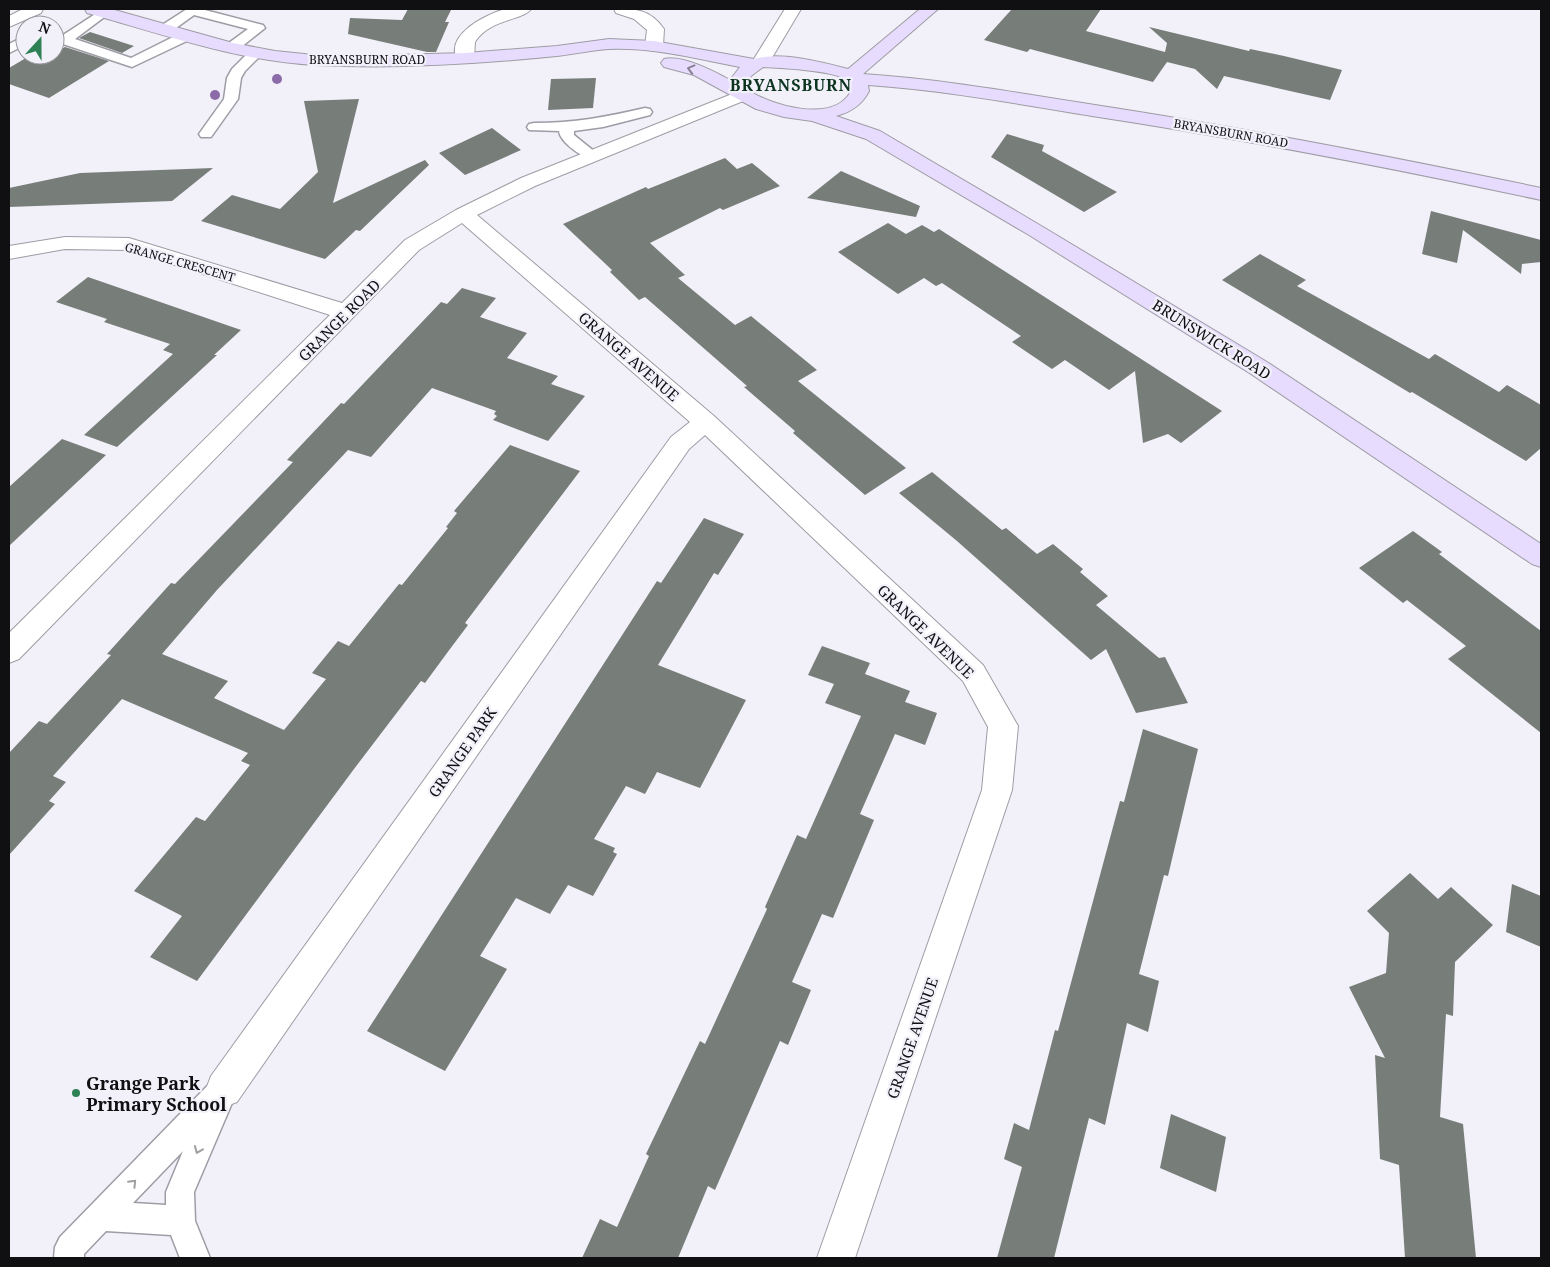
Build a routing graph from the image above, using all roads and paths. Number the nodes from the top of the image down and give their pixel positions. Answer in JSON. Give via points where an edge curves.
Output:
{"nodes":[{"id":1,"x":34,"y":9,"type":"edge"},
{"id":2,"x":523,"y":9,"type":"edge"},
{"id":3,"x":622,"y":9,"type":"edge"},
{"id":4,"x":793,"y":9,"type":"edge"},
{"id":5,"x":930,"y":9,"type":"edge"},
{"id":6,"x":99,"y":10,"type":"edge"},
{"id":7,"x":193,"y":10,"type":"edge"},
{"id":8,"x":9,"y":22,"type":"edge"},
{"id":9,"x":164,"y":30,"type":"junction"},
{"id":10,"x":65,"y":36,"type":"edge"},
{"id":11,"x":186,"y":36,"type":"junction"},
{"id":12,"x":65,"y":42,"type":"edge"},
{"id":13,"x":654,"y":46,"type":"junction"},
{"id":14,"x":231,"y":48,"type":"junction"},
{"id":15,"x":557,"y":51,"type":"junction"},
{"id":16,"x":256,"y":53,"type":"junction"},
{"id":17,"x":465,"y":58,"type":"junction"},
{"id":18,"x":758,"y":63,"type":"junction"},
{"id":19,"x":853,"y":77,"type":"junction"},
{"id":20,"x":918,"y":84,"type":"junction"},
{"id":21,"x":738,"y":92,"type":"junction"},
{"id":22,"x":854,"y":102,"type":"junction"},
{"id":23,"x":645,"y":112,"type":"dead end"},
{"id":24,"x":814,"y":115,"type":"junction"},
{"id":25,"x":534,"y":127,"type":"dead end"},
{"id":26,"x":566,"y":127,"type":"junction"},
{"id":27,"x":206,"y":134,"type":"dead end"},
{"id":28,"x":873,"y":135,"type":"junction"},
{"id":29,"x":593,"y":156,"type":"junction"},
{"id":30,"x":1541,"y":194,"type":"edge"},
{"id":31,"x":463,"y":214,"type":"junction"},
{"id":32,"x":9,"y":252,"type":"edge"},
{"id":33,"x":346,"y":312,"type":"junction"},
{"id":34,"x":706,"y":422,"type":"junction"},
{"id":35,"x":1541,"y":557,"type":"edge"},
{"id":36,"x":9,"y":651,"type":"edge"},
{"id":37,"x":224,"y":1089,"type":"junction"},
{"id":38,"x":102,"y":1216,"type":"junction"},
{"id":39,"x":180,"y":1222,"type":"junction"},
{"id":40,"x":69,"y":1258,"type":"edge"},
{"id":41,"x":195,"y":1258,"type":"edge"},
{"id":42,"x":836,"y":1258,"type":"edge"}],
"edges":[{"from":1,"to":8,"type":"street"},
{"from":2,"to":17,"type":"street","via":[[497,17],[477,29],[465,44]]},
{"from":3,"to":13,"type":"street","via":[[640,15],[656,29]]},
{"from":4,"to":18,"type":"street"},
{"from":5,"to":19,"type":"main road"},
{"from":6,"to":9,"type":"main road","name":"BRYANSBURN ROAD"},
{"from":6,"to":10,"type":"lane"},
{"from":7,"to":9,"type":"lane"},
{"from":7,"to":14,"type":"lane","via":[[258,28]]},
{"from":9,"to":11,"type":"main road","name":"BRYANSBURN ROAD"},
{"from":11,"to":12,"type":"lane","via":[[132,62]]},
{"from":11,"to":14,"type":"main road","name":"BRYANSBURN ROAD"},
{"from":13,"to":15,"type":"main road","name":"BRYANSBURN ROAD","via":[[609,44]]},
{"from":13,"to":18,"type":"main road","name":"BRYANSBURN ROAD"},
{"from":14,"to":16,"type":"main road","name":"BRYANSBURN ROAD"},
{"from":15,"to":17,"type":"main road","name":"BRYANSBURN ROAD"},
{"from":21,"to":15,"type":"main road","name":"BRYANSBURN ROAD","one_way":true,"via":[[700,71],[652,59]]},
{"from":16,"to":17,"type":"main road","name":"BRYANSBURN ROAD","via":[[314,60]]},
{"from":16,"to":27,"type":"lane","via":[[234,78],[231,99]]},
{"from":18,"to":19,"type":"main road","name":"BRYANSBURN ROAD","via":[[812,67]]},
{"from":18,"to":21,"type":"main road","via":[[739,78]]},
{"from":19,"to":20,"type":"main road","name":"BRYANSBURN ROAD"},
{"from":19,"to":22,"type":"main road","via":[[859,89]]},
{"from":20,"to":22,"type":"main road","name":"BRYANSBURN ROAD"},
{"from":20,"to":30,"type":"main road","name":"BRYANSBURN ROAD","via":[[1184,124]]},
{"from":21,"to":24,"type":"main road","name":"BRYANSBURN ROAD","via":[[764,106]]},
{"from":21,"to":29,"type":"street","name":"GRANGE ROAD"},
{"from":22,"to":24,"type":"main road","name":"BRYANSBURN ROAD","via":[[832,112]]},
{"from":22,"to":28,"type":"main road","name":"BRUNSWICK ROAD"},
{"from":23,"to":26,"type":"lane","via":[[598,125]]},
{"from":24,"to":28,"type":"main road","name":"BRUNSWICK ROAD"},
{"from":25,"to":26,"type":"lane"},
{"from":26,"to":29,"type":"lane","via":[[567,137]]},
{"from":28,"to":35,"type":"main road","name":"BRUNSWICK ROAD","via":[[1259,368]]},
{"from":29,"to":31,"type":"street","name":"GRANGE ROAD","via":[[528,182]]},
{"from":31,"to":33,"type":"street","name":"GRANGE ROAD","via":[[412,245]]},
{"from":31,"to":34,"type":"street","name":"GRANGE AVENUE"},
{"from":32,"to":33,"type":"street","name":"GRANGE CRESCENT","via":[[65,243],[129,244]]},
{"from":33,"to":36,"type":"street","name":"GRANGE ROAD"},
{"from":34,"to":37,"type":"street","name":"GRANGE PARK","via":[[680,443]]},
{"from":34,"to":42,"type":"street","name":"GRANGE AVENUE","via":[[973,673],[1003,726],[997,790]]},
{"from":38,"to":37,"type":"lane","one_way":true},
{"from":37,"to":39,"type":"lane","one_way":true,"via":[[180,1192]]},
{"from":38,"to":39,"type":"lane"},
{"from":38,"to":40,"type":"lane","via":[[70,1247]]},
{"from":39,"to":41,"type":"lane"}]}
